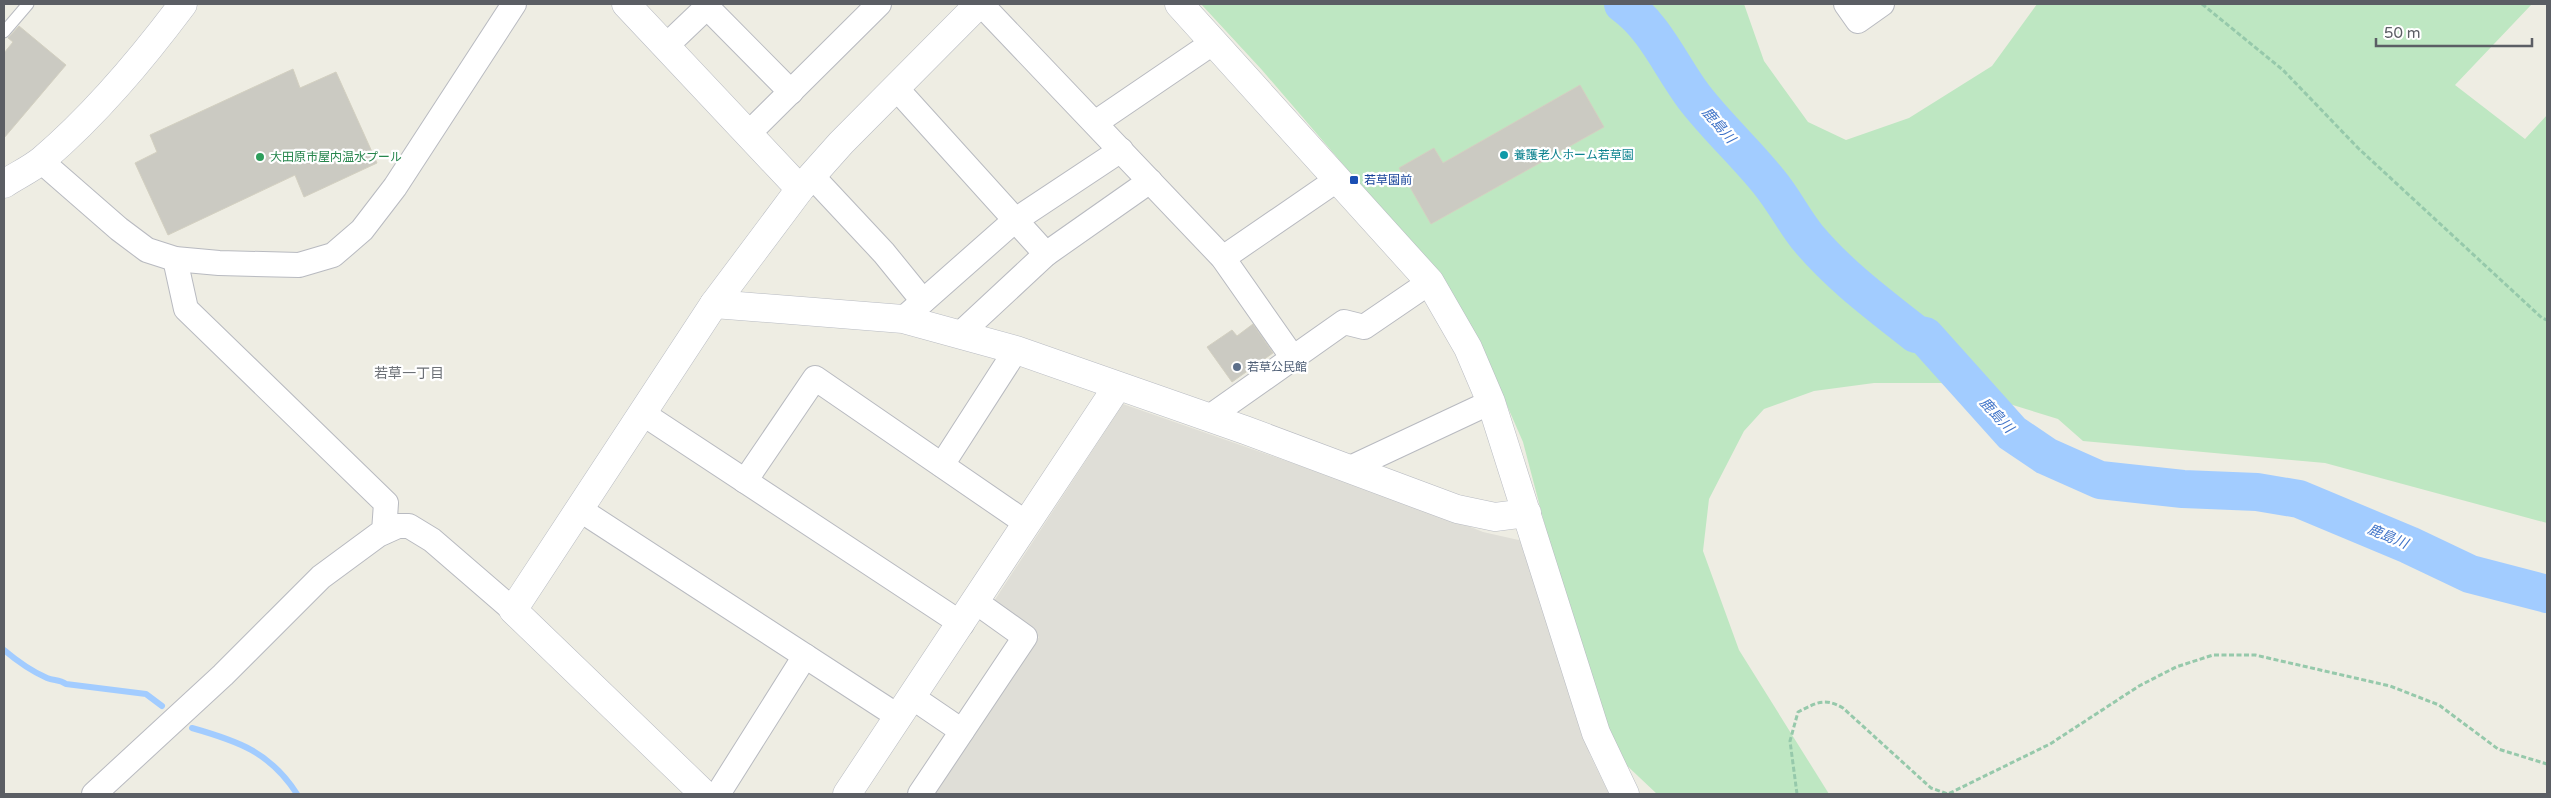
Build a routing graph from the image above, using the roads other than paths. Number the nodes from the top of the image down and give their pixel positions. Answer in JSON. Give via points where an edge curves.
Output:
{"nodes":[{"id":1,"x":28,"y":4,"type":"edge"},
{"id":2,"x":183,"y":4,"type":"edge"},
{"id":3,"x":514,"y":4,"type":"edge"},
{"id":4,"x":626,"y":4,"type":"edge"},
{"id":5,"x":879,"y":4,"type":"edge"},
{"id":6,"x":980,"y":4,"type":"edge"},
{"id":7,"x":1179,"y":4,"type":"edge"},
{"id":8,"x":1846,"y":4,"type":"edge"},
{"id":9,"x":1882,"y":4,"type":"edge"},
{"id":10,"x":708,"y":5,"type":"edge"},
{"id":11,"x":4,"y":32,"type":"edge"},
{"id":12,"x":1214,"y":42,"type":"junction"},
{"id":13,"x":666,"y":46,"type":"junction"},
{"id":14,"x":896,"y":88,"type":"junction"},
{"id":15,"x":791,"y":92,"type":"junction"},
{"id":16,"x":1096,"y":123,"type":"junction"},
{"id":17,"x":748,"y":134,"type":"junction"},
{"id":18,"x":1121,"y":150,"type":"junction"},
{"id":19,"x":41,"y":161,"type":"junction"},
{"id":20,"x":1338,"y":179,"type":"junction"},
{"id":21,"x":1150,"y":181,"type":"junction"},
{"id":22,"x":806,"y":182,"type":"junction"},
{"id":23,"x":4,"y":184,"type":"edge"},
{"id":24,"x":1014,"y":221,"type":"junction"},
{"id":25,"x":1046,"y":254,"type":"junction"},
{"id":26,"x":1223,"y":258,"type":"junction"},
{"id":27,"x":175,"y":259,"type":"junction"},
{"id":28,"x":1430,"y":282,"type":"junction"},
{"id":29,"x":923,"y":301,"type":"junction"},
{"id":30,"x":714,"y":304,"type":"junction"},
{"id":31,"x":903,"y":319,"type":"junction"},
{"id":32,"x":960,"y":334,"type":"junction"},
{"id":33,"x":1016,"y":350,"type":"junction"},
{"id":34,"x":1293,"y":358,"type":"junction"},
{"id":35,"x":1117,"y":387,"type":"junction"},
{"id":36,"x":1491,"y":402,"type":"junction"},
{"id":37,"x":642,"y":413,"type":"junction"},
{"id":38,"x":1208,"y":418,"type":"junction"},
{"id":39,"x":942,"y":465,"type":"junction"},
{"id":40,"x":1348,"y":468,"type":"junction"},
{"id":41,"x":746,"y":481,"type":"junction"},
{"id":42,"x":579,"y":509,"type":"junction"},
{"id":43,"x":1526,"y":513,"type":"junction"},
{"id":44,"x":1026,"y":523,"type":"junction"},
{"id":45,"x":384,"y":532,"type":"junction"},
{"id":46,"x":976,"y":602,"type":"junction"},
{"id":47,"x":513,"y":610,"type":"junction"},
{"id":48,"x":962,"y":624,"type":"junction"},
{"id":49,"x":805,"y":656,"type":"junction"},
{"id":50,"x":906,"y":707,"type":"junction"},
{"id":51,"x":962,"y":731,"type":"junction"},
{"id":52,"x":94,"y":794,"type":"edge"},
{"id":53,"x":704,"y":794,"type":"edge"},
{"id":54,"x":718,"y":794,"type":"edge"},
{"id":55,"x":847,"y":794,"type":"edge"},
{"id":56,"x":920,"y":794,"type":"edge"},
{"id":57,"x":1625,"y":794,"type":"edge"}],
"edges":[{"from":1,"to":11,"type":"lane"},
{"from":2,"to":19,"type":"street","via":[[142,58]]},
{"from":3,"to":27,"type":"street","via":[[395,187],[362,230],[333,255],[298,265]]},
{"from":4,"to":13,"type":"street"},
{"from":5,"to":15,"type":"street"},
{"from":6,"to":14,"type":"street"},
{"from":6,"to":16,"type":"street"},
{"from":7,"to":12,"type":"street"},
{"from":8,"to":9,"type":"street","via":[[1858,21]]},
{"from":10,"to":13,"type":"street"},
{"from":10,"to":15,"type":"street"},
{"from":12,"to":16,"type":"street"},
{"from":12,"to":20,"type":"street"},
{"from":13,"to":17,"type":"street"},
{"from":14,"to":22,"type":"street"},
{"from":14,"to":24,"type":"street"},
{"from":15,"to":17,"type":"street"},
{"from":16,"to":18,"type":"street"},
{"from":17,"to":22,"type":"street"},
{"from":18,"to":21,"type":"street"},
{"from":18,"to":24,"type":"street"},
{"from":19,"to":23,"type":"street"},
{"from":19,"to":27,"type":"street","via":[[147,250]]},
{"from":20,"to":26,"type":"street"},
{"from":20,"to":28,"type":"street"},
{"from":21,"to":25,"type":"street"},
{"from":21,"to":26,"type":"street"},
{"from":22,"to":29,"type":"street","via":[[884,253]]},
{"from":22,"to":30,"type":"street"},
{"from":24,"to":25,"type":"street"},
{"from":24,"to":29,"type":"street"},
{"from":25,"to":32,"type":"street"},
{"from":26,"to":34,"type":"street"},
{"from":27,"to":45,"type":"street","via":[[186,309],[386,503]]},
{"from":28,"to":34,"type":"street","via":[[1364,328],[1344,322]]},
{"from":28,"to":36,"type":"street","via":[[1468,348]]},
{"from":29,"to":31,"type":"street"},
{"from":30,"to":31,"type":"street"},
{"from":30,"to":37,"type":"street"},
{"from":31,"to":32,"type":"street"},
{"from":32,"to":33,"type":"street"},
{"from":33,"to":35,"type":"street"},
{"from":33,"to":39,"type":"street"},
{"from":34,"to":38,"type":"street"},
{"from":35,"to":38,"type":"street"},
{"from":35,"to":44,"type":"street"},
{"from":36,"to":40,"type":"street"},
{"from":36,"to":43,"type":"street"},
{"from":37,"to":41,"type":"street"},
{"from":37,"to":42,"type":"street"},
{"from":38,"to":40,"type":"street"},
{"from":39,"to":41,"type":"street","via":[[816,378]]},
{"from":39,"to":44,"type":"street"},
{"from":40,"to":43,"type":"street","via":[[1457,509],[1495,517]]},
{"from":41,"to":48,"type":"street"},
{"from":42,"to":47,"type":"street"},
{"from":42,"to":49,"type":"street"},
{"from":43,"to":57,"type":"street","via":[[1596,734]]},
{"from":44,"to":46,"type":"street"},
{"from":45,"to":47,"type":"street","via":[[398,526],[409,526],[432,540]]},
{"from":45,"to":52,"type":"street","via":[[321,577]]},
{"from":46,"to":48,"type":"street"},
{"from":46,"to":51,"type":"street","via":[[1025,637]]},
{"from":47,"to":53,"type":"street"},
{"from":48,"to":50,"type":"street"},
{"from":49,"to":50,"type":"street"},
{"from":49,"to":54,"type":"street"},
{"from":50,"to":51,"type":"street"},
{"from":50,"to":55,"type":"street"},
{"from":51,"to":56,"type":"street"}]}
